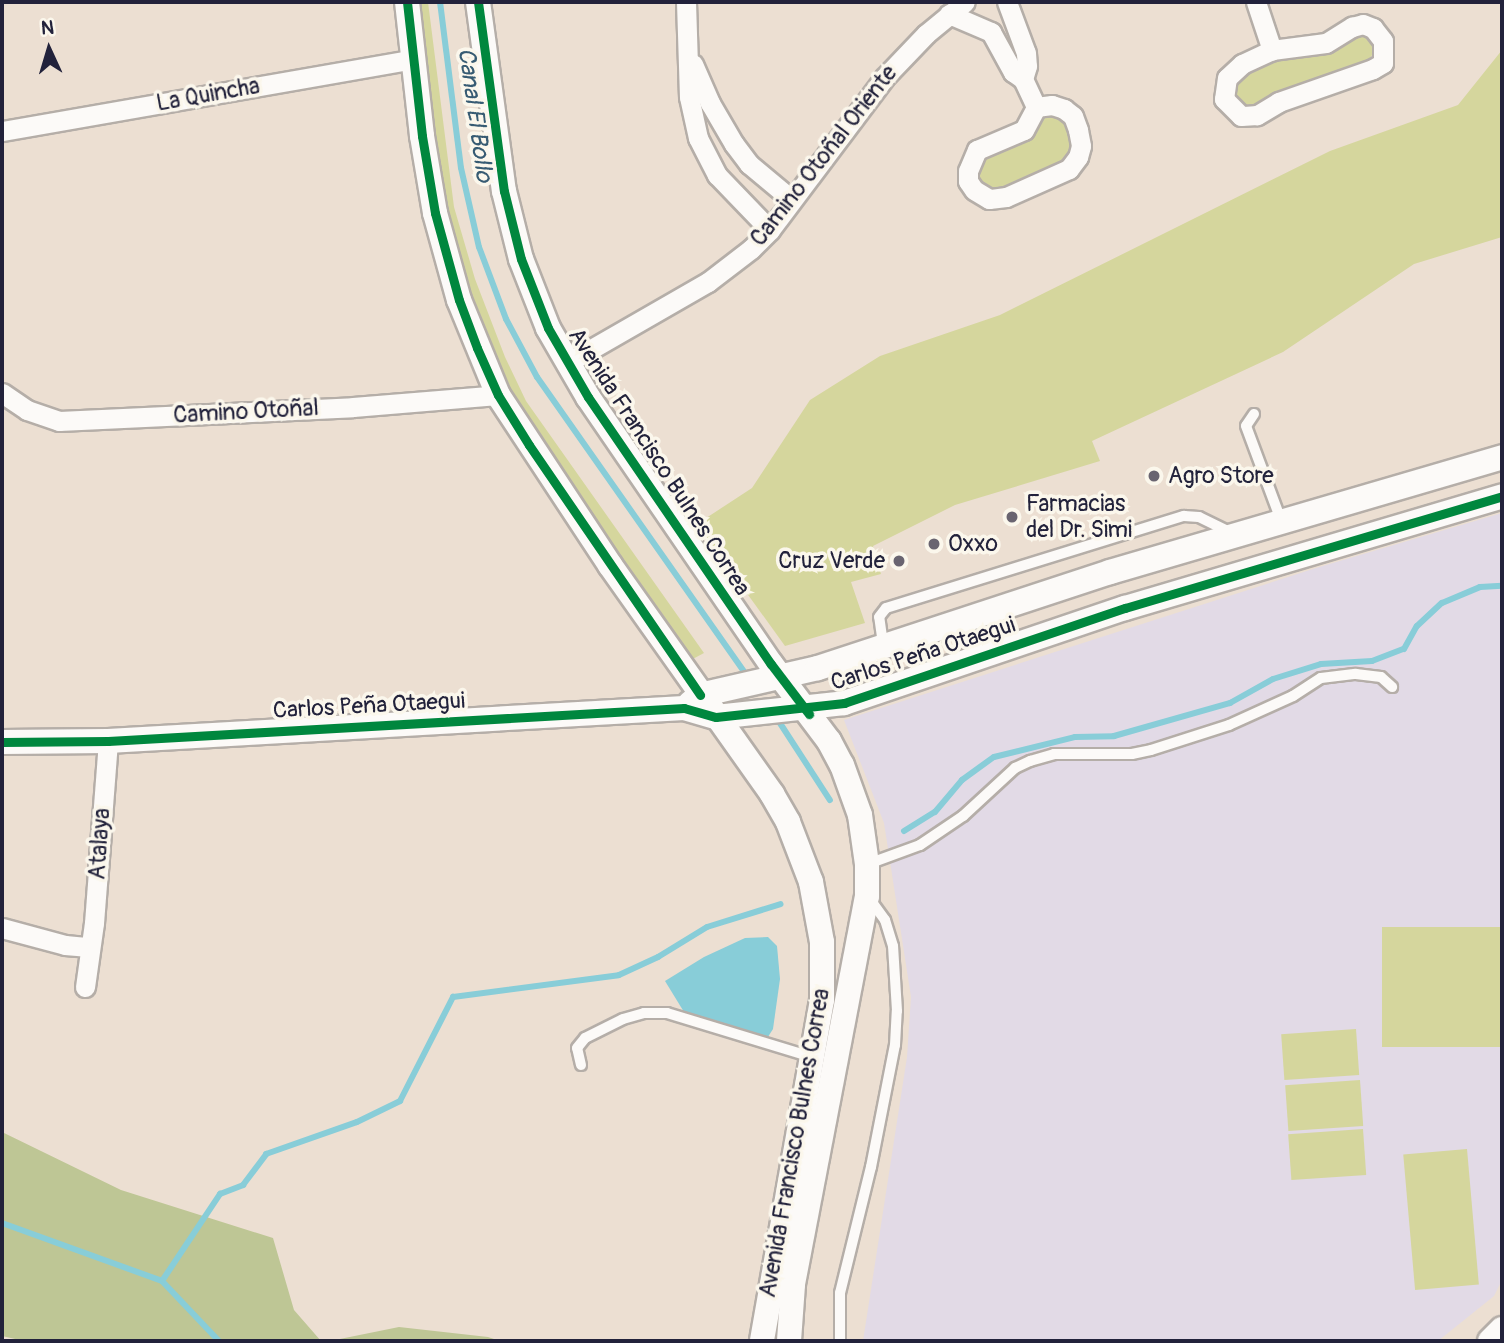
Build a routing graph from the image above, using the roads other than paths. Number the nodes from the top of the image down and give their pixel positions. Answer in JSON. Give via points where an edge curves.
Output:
{"nodes":[{"id":1,"x":407,"y":2,"type":"edge"},
{"id":2,"x":478,"y":2,"type":"edge"},
{"id":3,"x":686,"y":2,"type":"edge"},
{"id":4,"x":965,"y":2,"type":"edge"},
{"id":5,"x":1007,"y":2,"type":"edge"},
{"id":6,"x":1256,"y":2,"type":"edge"},
{"id":7,"x":949,"y":14,"type":"junction"},
{"id":8,"x":1272,"y":50,"type":"junction"},
{"id":9,"x":690,"y":55,"type":"junction"},
{"id":10,"x":414,"y":59,"type":"junction"},
{"id":11,"x":1023,"y":79,"type":"junction"},
{"id":12,"x":1037,"y":107,"type":"junction"},
{"id":13,"x":2,"y":131,"type":"edge"},
{"id":14,"x":791,"y":199,"type":"junction"},
{"id":15,"x":769,"y":230,"type":"junction"},
{"id":16,"x":567,"y":363,"type":"junction"},
{"id":17,"x":2,"y":393,"type":"edge"},
{"id":18,"x":498,"y":395,"type":"junction"},
{"id":19,"x":1254,"y":414,"type":"dead end"},
{"id":20,"x":1502,"y":457,"type":"edge"},
{"id":21,"x":1502,"y":496,"type":"edge"},
{"id":22,"x":1282,"y":522,"type":"junction"},
{"id":23,"x":1236,"y":535,"type":"junction"},
{"id":24,"x":1152,"y":560,"type":"junction"},
{"id":25,"x":1110,"y":572,"type":"junction"},
{"id":26,"x":1165,"y":597,"type":"junction"},
{"id":27,"x":1125,"y":608,"type":"junction"},
{"id":28,"x":883,"y":644,"type":"junction"},
{"id":29,"x":774,"y":679,"type":"junction"},
{"id":30,"x":1392,"y":687,"type":"dead end"},
{"id":31,"x":703,"y":698,"type":"junction"},
{"id":32,"x":794,"y":708,"type":"junction"},
{"id":33,"x":726,"y":717,"type":"junction"},
{"id":34,"x":108,"y":741,"type":"junction"},
{"id":35,"x":2,"y":742,"type":"edge"},
{"id":36,"x":867,"y":864,"type":"junction"},
{"id":37,"x":867,"y":896,"type":"junction"},
{"id":38,"x":2,"y":928,"type":"edge"},
{"id":39,"x":89,"y":947,"type":"junction"},
{"id":40,"x":85,"y":987,"type":"dead end"},
{"id":41,"x":812,"y":1057,"type":"junction"},
{"id":42,"x":580,"y":1065,"type":"dead end"},
{"id":43,"x":1502,"y":1329,"type":"edge"},
{"id":44,"x":762,"y":1341,"type":"edge"},
{"id":45,"x":789,"y":1341,"type":"edge"},
{"id":46,"x":840,"y":1341,"type":"edge"},
{"id":47,"x":1490,"y":1341,"type":"edge"}],
"edges":[{"from":1,"to":10,"type":"street"},
{"from":2,"to":16,"type":"street","name":"Avenida Francisco Bulnes Correa","via":[[511,225],[533,292]]},
{"from":3,"to":9,"type":"street"},
{"from":4,"to":7,"type":"street","name":"Camino Otoñal Oriente"},
{"from":5,"to":11,"type":"street","via":[[1026,53]]},
{"from":6,"to":8,"type":"street"},
{"from":7,"to":11,"type":"street","via":[[991,32],[1013,72]]},
{"from":7,"to":14,"type":"street","name":"Camino Otoñal Oriente","via":[[884,78]]},
{"from":8,"to":8,"type":"street","via":[[1242,64],[1227,78],[1224,100],[1241,116],[1258,115],[1279,102],[1373,69],[1382,63],[1384,51],[1378,33],[1363,24],[1326,43]]},
{"from":9,"to":14,"type":"street","via":[[709,103],[748,164]]},
{"from":9,"to":15,"type":"street","via":[[692,118],[707,157],[717,175]]},
{"from":10,"to":13,"type":"street","name":"La Quincha"},
{"from":10,"to":18,"type":"street","via":[[428,175],[444,251],[472,336]]},
{"from":11,"to":12,"type":"street"},
{"from":12,"to":12,"type":"street","via":[[1024,130],[977,150],[968,171],[974,190],[989,199],[1006,197],[1069,169],[1081,146],[1073,116],[1052,105]]},
{"from":14,"to":15,"type":"street","name":"Camino Otoñal Oriente"},
{"from":15,"to":16,"type":"street","name":"Camino Otoñal Oriente","via":[[708,282]]},
{"from":16,"to":29,"type":"street","name":"Avenida Francisco Bulnes Correa"},
{"from":17,"to":18,"type":"street","name":"Camino Otoñal","via":[[27,410],[59,421]]},
{"from":18,"to":31,"type":"street"},
{"from":19,"to":22,"type":"lane","via":[[1246,426]]},
{"from":20,"to":22,"type":"street","name":"Carlos Peña Otaegui"},
{"from":21,"to":26,"type":"street","name":"Carlos Peña Otaegui"},
{"from":22,"to":23,"type":"street","name":"Carlos Peña Otaegui"},
{"from":23,"to":24,"type":"street","name":"Carlos Peña Otaegui"},
{"from":23,"to":28,"type":"lane","via":[[1199,517],[1184,516],[886,608],[879,617]]},
{"from":24,"to":25,"type":"street","name":"Carlos Peña Otaegui"},
{"from":24,"to":26,"type":"street","via":[[1148,582]]},
{"from":25,"to":27,"type":"street","via":[[1124,583]]},
{"from":25,"to":28,"type":"street","name":"Carlos Peña Otaegui"},
{"from":26,"to":27,"type":"street","name":"Carlos Peña Otaegui"},
{"from":27,"to":32,"type":"street","name":"Carlos Peña Otaegui","via":[[844,703]]},
{"from":28,"to":29,"type":"street","name":"Carlos Peña Otaegui"},
{"from":29,"to":31,"type":"street","name":"Carlos Peña Otaegui"},
{"from":29,"to":32,"type":"street","name":"Avenida Francisco Bulnes Correa"},
{"from":30,"to":36,"type":"lane","via":[[1381,677],[1321,678],[1229,725],[1151,750],[1054,754],[1030,761],[1015,768],[963,816],[920,845]]},
{"from":31,"to":33,"type":"street","name":"Carlos Peña Otaegui"},
{"from":31,"to":34,"type":"street","name":"Carlos Peña Otaegui"},
{"from":32,"to":33,"type":"street","name":"Carlos Peña Otaegui"},
{"from":32,"to":36,"type":"street","name":"Avenida Francisco Bulnes Correa","via":[[829,741],[852,791]]},
{"from":33,"to":41,"type":"street","name":"Avenida Francisco Bulnes Correa","via":[[777,803],[811,882],[823,971]]},
{"from":34,"to":35,"type":"street","name":"Carlos Peña Otaegui"},
{"from":34,"to":39,"type":"street","name":"Atalaya"},
{"from":36,"to":37,"type":"street","name":"Avenida Francisco Bulnes Correa"},
{"from":37,"to":45,"type":"street","name":"Avenida Francisco Bulnes Correa","via":[[793,1285]]},
{"from":37,"to":46,"type":"lane","via":[[885,920],[893,946],[895,1045],[840,1293]]},
{"from":38,"to":39,"type":"street"},
{"from":39,"to":40,"type":"street","name":"Atalaya"},
{"from":41,"to":42,"type":"lane","via":[[667,1013],[644,1013],[585,1038],[577,1048]]},
{"from":41,"to":44,"type":"street","name":"Avenida Francisco Bulnes Correa"},
{"from":43,"to":47,"type":"street"}]}
